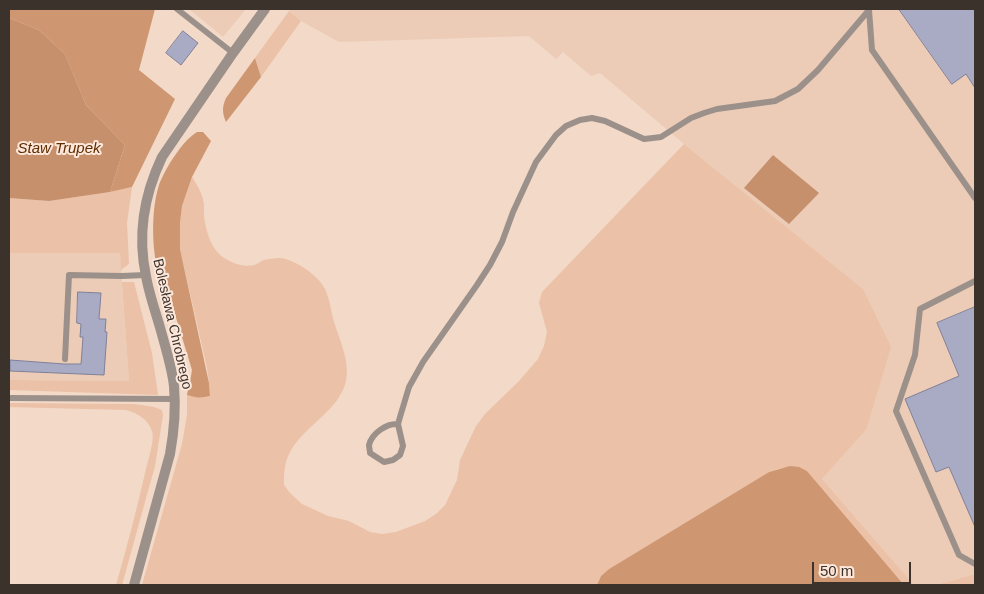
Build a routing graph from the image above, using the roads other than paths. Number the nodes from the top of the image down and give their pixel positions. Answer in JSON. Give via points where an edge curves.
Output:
{"nodes":[{"id":1,"x":177,"y":9,"type":"edge"},
{"id":2,"x":265,"y":9,"type":"edge"},
{"id":3,"x":869,"y":9,"type":"edge"},
{"id":4,"x":233,"y":54,"type":"junction"},
{"id":5,"x":975,"y":198,"type":"edge"},
{"id":6,"x":145,"y":275,"type":"junction"},
{"id":7,"x":975,"y":280,"type":"edge"},
{"id":8,"x":65,"y":359,"type":"dead end"},
{"id":9,"x":9,"y":398,"type":"edge"},
{"id":10,"x":175,"y":399,"type":"junction"},
{"id":11,"x":398,"y":424,"type":"junction"},
{"id":12,"x":975,"y":564,"type":"edge"},
{"id":13,"x":134,"y":585,"type":"edge"}],
"edges":[{"from":1,"to":4,"type":"lane"},
{"from":2,"to":4,"type":"street","name":"Bolesława Chrobrego"},
{"from":3,"to":5,"type":"lane","via":[[872,50]]},
{"from":3,"to":11,"type":"lane","via":[[818,70],[798,89],[776,101],[717,109],[653,138],[644,139],[592,118],[561,130],[536,162],[490,265],[416,373]]},
{"from":4,"to":6,"type":"street","name":"Bolesława Chrobrego","via":[[162,157],[154,174],[142,219]]},
{"from":6,"to":8,"type":"lane","via":[[69,275]]},
{"from":6,"to":10,"type":"street","name":"Bolesława Chrobrego","via":[[167,352]]},
{"from":7,"to":12,"type":"lane","via":[[920,309],[915,355],[896,411],[959,556]]},
{"from":9,"to":10,"type":"lane"},
{"from":10,"to":13,"type":"street","name":"Bolesława Chrobrego","via":[[170,454]]},
{"from":11,"to":11,"type":"lane","via":[[382,428],[368,446],[370,453],[384,462],[400,455],[402,446]]}]}
